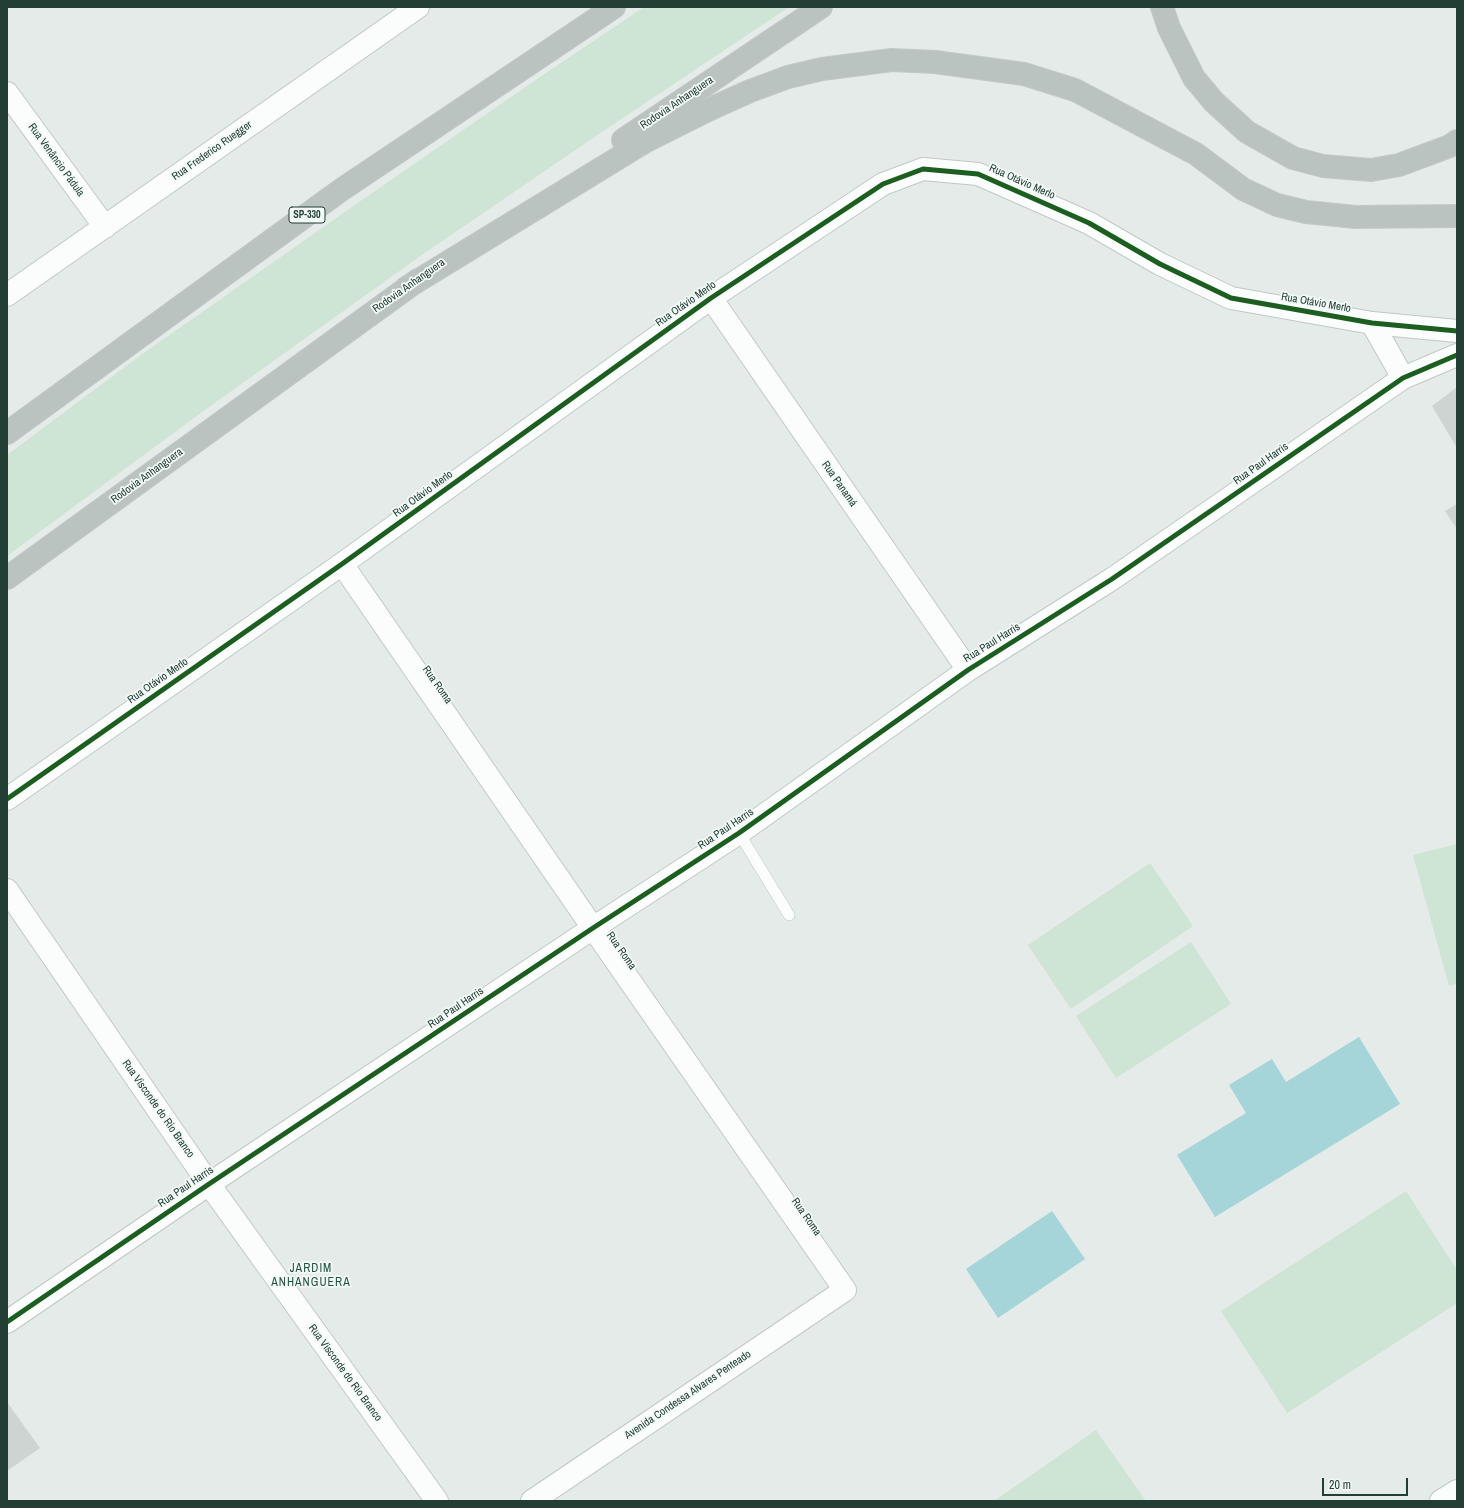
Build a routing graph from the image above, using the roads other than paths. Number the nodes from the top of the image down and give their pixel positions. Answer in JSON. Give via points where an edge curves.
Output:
{"nodes":[{"id":1,"x":418,"y":7,"type":"edge"},
{"id":2,"x":598,"y":7,"type":"edge"},
{"id":3,"x":614,"y":7,"type":"edge"},
{"id":4,"x":821,"y":7,"type":"edge"},
{"id":5,"x":1162,"y":7,"type":"edge"},
{"id":6,"x":566,"y":38,"type":"junction"},
{"id":7,"x":7,"y":93,"type":"edge"},
{"id":8,"x":1457,"y":141,"type":"edge"},
{"id":9,"x":1457,"y":216,"type":"edge"},
{"id":10,"x":105,"y":227,"type":"junction"},
{"id":11,"x":406,"y":288,"type":"junction"},
{"id":12,"x":7,"y":295,"type":"edge"},
{"id":13,"x":711,"y":298,"type":"junction"},
{"id":14,"x":1372,"y":323,"type":"junction"},
{"id":15,"x":1457,"y":332,"type":"edge"},
{"id":16,"x":1457,"y":356,"type":"edge"},
{"id":17,"x":1403,"y":378,"type":"junction"},
{"id":18,"x":7,"y":433,"type":"edge"},
{"id":19,"x":342,"y":564,"type":"junction"},
{"id":20,"x":7,"y":578,"type":"edge"},
{"id":21,"x":968,"y":670,"type":"junction"},
{"id":22,"x":7,"y":799,"type":"edge"},
{"id":23,"x":739,"y":833,"type":"junction"},
{"id":24,"x":7,"y":890,"type":"edge"},
{"id":25,"x":789,"y":915,"type":"dead end"},
{"id":26,"x":593,"y":928,"type":"junction"},
{"id":27,"x":209,"y":1184,"type":"junction"},
{"id":28,"x":845,"y":1290,"type":"joint"},
{"id":29,"x":7,"y":1322,"type":"edge"},
{"id":30,"x":1457,"y":1491,"type":"edge"},
{"id":31,"x":437,"y":1501,"type":"edge"},
{"id":32,"x":532,"y":1501,"type":"edge"},
{"id":33,"x":1441,"y":1501,"type":"edge"}],
"edges":[{"from":1,"to":10,"type":"street","name":"Rua Frederico Ruegger"},
{"from":2,"to":6,"type":"highway"},
{"from":3,"to":6,"type":"highway","number":"SP-330"},
{"from":4,"to":11,"type":"highway","name":"Rodovia Anhanguera"},
{"from":5,"to":8,"type":"highway","via":[[1169,28],[1194,78],[1214,102],[1247,132],[1294,158],[1322,166],[1371,170],[1399,165]]},
{"from":6,"to":18,"type":"highway","number":"SP-330","via":[[341,190]]},
{"from":7,"to":10,"type":"street","name":"Rua Venâncio Pádula"},
{"from":9,"to":11,"type":"highway","via":[[1356,216],[1306,212],[1277,205],[1243,189],[1196,154],[1075,90],[1024,74],[935,62],[892,60],[822,69],[788,77],[708,110],[646,141]]},
{"from":10,"to":12,"type":"street","name":"Rua Frederico Ruegger"},
{"from":11,"to":20,"type":"highway","name":"Rodovia Anhanguera"},
{"from":13,"to":14,"type":"street","name":"Rua Otávio Merlo","via":[[883,184],[923,169],[978,174],[1089,223],[1160,264],[1231,298]]},
{"from":13,"to":19,"type":"street","name":"Rua Otávio Merlo"},
{"from":13,"to":21,"type":"street","name":"Rua Panamá"},
{"from":14,"to":15,"type":"street","name":"Rua Otávio Merlo"},
{"from":14,"to":17,"type":"street"},
{"from":16,"to":17,"type":"street","name":"Rua Paul Harris"},
{"from":17,"to":21,"type":"street","name":"Rua Paul Harris","via":[[1112,579]]},
{"from":19,"to":22,"type":"street","name":"Rua Otávio Merlo"},
{"from":19,"to":26,"type":"street","name":"Rua Roma"},
{"from":21,"to":23,"type":"street","name":"Rua Paul Harris"},
{"from":23,"to":25,"type":"lane"},
{"from":23,"to":26,"type":"street","name":"Rua Paul Harris"},
{"from":24,"to":27,"type":"street","name":"Rua Visconde do Rio Branco"},
{"from":26,"to":27,"type":"street","name":"Rua Paul Harris"},
{"from":26,"to":28,"type":"street","name":"Rua Roma"},
{"from":27,"to":29,"type":"street","name":"Rua Paul Harris"},
{"from":27,"to":31,"type":"street","name":"Rua Visconde do Rio Branco"},
{"from":28,"to":32,"type":"street","name":"Avenida Condessa Alvares Penteado"},
{"from":30,"to":33,"type":"street"}]}
